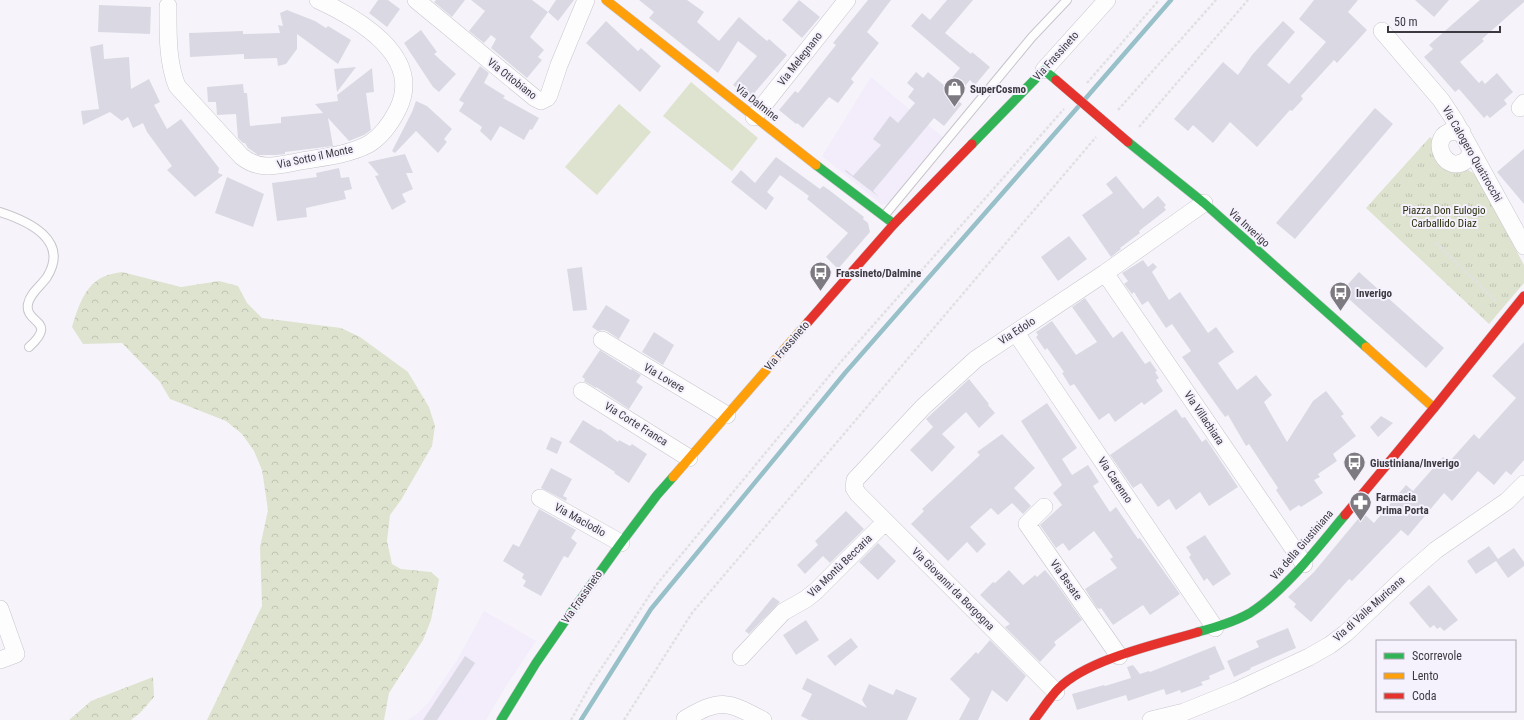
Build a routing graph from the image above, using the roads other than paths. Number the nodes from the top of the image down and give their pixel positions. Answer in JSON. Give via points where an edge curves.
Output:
{"nodes":[{"id":1,"x":318,"y":0,"type":"edge"},
{"id":2,"x":416,"y":0,"type":"edge"},
{"id":3,"x":586,"y":0,"type":"edge"},
{"id":4,"x":606,"y":0,"type":"edge"},
{"id":5,"x":847,"y":0,"type":"edge"},
{"id":6,"x":1067,"y":0,"type":"edge"},
{"id":7,"x":1107,"y":0,"type":"edge"},
{"id":8,"x":168,"y":6,"type":"dead end"},
{"id":9,"x":1382,"y":31,"type":"dead end"},
{"id":10,"x":1050,"y":75,"type":"junction"},
{"id":11,"x":754,"y":117,"type":"junction"},
{"id":12,"x":1462,"y":132,"type":"junction"},
{"id":13,"x":1472,"y":152,"type":"junction"},
{"id":14,"x":1204,"y":203,"type":"junction"},
{"id":15,"x":0,"y":212,"type":"edge"},
{"id":16,"x":883,"y":216,"type":"junction"},
{"id":17,"x":894,"y":224,"type":"junction"},
{"id":18,"x":1524,"y":246,"type":"edge"},
{"id":19,"x":1104,"y":272,"type":"junction"},
{"id":20,"x":1524,"y":296,"type":"edge"},
{"id":21,"x":1016,"y":333,"type":"junction"},
{"id":22,"x":602,"y":340,"type":"dead end"},
{"id":23,"x":30,"y":347,"type":"dead end"},
{"id":24,"x":582,"y":390,"type":"dead end"},
{"id":25,"x":1434,"y":408,"type":"junction"},
{"id":26,"x":727,"y":415,"type":"junction"},
{"id":27,"x":690,"y":458,"type":"junction"},
{"id":28,"x":1524,"y":484,"type":"edge"},
{"id":29,"x":854,"y":485,"type":"joint"},
{"id":30,"x":540,"y":498,"type":"dead end"},
{"id":31,"x":1044,"y":507,"type":"dead end"},
{"id":32,"x":885,"y":522,"type":"junction"},
{"id":33,"x":621,"y":543,"type":"junction"},
{"id":34,"x":1304,"y":564,"type":"junction"},
{"id":35,"x":0,"y":609,"type":"edge"},
{"id":36,"x":1215,"y":628,"type":"junction"},
{"id":37,"x":1119,"y":656,"type":"junction"},
{"id":38,"x":741,"y":657,"type":"dead end"},
{"id":39,"x":0,"y":660,"type":"edge"},
{"id":40,"x":1056,"y":692,"type":"junction"},
{"id":41,"x":685,"y":719,"type":"edge"},
{"id":42,"x":501,"y":720,"type":"edge"},
{"id":43,"x":763,"y":720,"type":"edge"},
{"id":44,"x":1034,"y":720,"type":"edge"},
{"id":45,"x":1151,"y":720,"type":"edge"}],
"edges":[{"from":1,"to":8,"type":"street","name":"Via Sotto il Monte","via":[[367,29],[390,50],[401,72],[404,88],[400,105],[385,130],[370,143],[346,152],[272,166],[257,166],[241,156],[177,86],[170,60]]},
{"from":2,"to":3,"type":"street","name":"Via Ottobiano","via":[[541,101],[549,95]]},
{"from":4,"to":11,"type":"street","name":"Via Dalmine"},
{"from":5,"to":11,"type":"street","name":"Via Melegnano"},
{"from":6,"to":16,"type":"lane","via":[[1028,42]]},
{"from":7,"to":10,"type":"street","name":"Via Frassineto"},
{"from":9,"to":12,"type":"street","name":"Via Calogero Quattrocchi","via":[[1441,100]]},
{"from":10,"to":14,"type":"street","name":"Via Inverigo","bridge":true},
{"from":10,"to":17,"type":"street","name":"Via Frassineto"},
{"from":11,"to":16,"type":"street","name":"Via Dalmine"},
{"from":12,"to":13,"type":"street","name":"Via Calogero Quattrocchi"},
{"from":12,"to":13,"type":"street","via":[[1451,132],[1442,139],[1442,155],[1445,160],[1455,164],[1466,161]]},
{"from":13,"to":18,"type":"street","name":"Via Calogero Quattrocchi"},
{"from":14,"to":19,"type":"street","name":"Via Edolo"},
{"from":14,"to":25,"type":"street","name":"Via Inverigo"},
{"from":15,"to":23,"type":"lane","via":[[40,231],[52,248],[51,270],[28,303],[29,314],[42,330],[41,335]]},
{"from":16,"to":17,"type":"street","name":"Via Dalmine"},
{"from":17,"to":26,"type":"street","name":"Via Frassineto"},
{"from":19,"to":21,"type":"street","name":"Via Edolo"},
{"from":19,"to":34,"type":"street","name":"Via Villachiara"},
{"from":20,"to":25,"type":"street","name":"Via della Giustiniana"},
{"from":21,"to":29,"type":"street","name":"Via Edolo","via":[[976,359],[923,407],[859,474]]},
{"from":21,"to":36,"type":"street","name":"Via Carenno"},
{"from":22,"to":26,"type":"street","name":"Via Lovere"},
{"from":24,"to":27,"type":"street","name":"Via Corte Franca"},
{"from":25,"to":34,"type":"street","name":"Via della Giustiniana"},
{"from":26,"to":27,"type":"street","name":"Via Frassineto"},
{"from":27,"to":33,"type":"street","name":"Via Frassineto","via":[[657,495]]},
{"from":28,"to":45,"type":"street","name":"Via di Valle Muricana","via":[[1507,501],[1436,550],[1330,645],[1236,691],[1184,712]]},
{"from":29,"to":32,"type":"street","name":"Via Giovanni da Borgogna","via":[[858,494]]},
{"from":30,"to":33,"type":"street","name":"Via Maclodio"},
{"from":31,"to":37,"type":"street","name":"Via Besate","via":[[1027,524]]},
{"from":32,"to":38,"type":"street","name":"Via Montù Beccaria","via":[[816,591],[779,616]]},
{"from":32,"to":40,"type":"street","name":"Via Giovanni da Borgogna"},
{"from":33,"to":42,"type":"street","name":"Via Frassineto","via":[[549,644]]},
{"from":34,"to":36,"type":"street","name":"Via della Giustiniana","via":[[1276,593],[1259,606]]},
{"from":35,"to":39,"type":"street","via":[[16,654]]},
{"from":36,"to":37,"type":"street","name":"Via della Giustiniana"},
{"from":37,"to":40,"type":"street","name":"Via della Giustiniana","via":[[1084,670]]},
{"from":40,"to":44,"type":"street","name":"Via della Giustiniana"},
{"from":41,"to":43,"type":"street","via":[[709,706],[723,704],[741,709]]}]}
